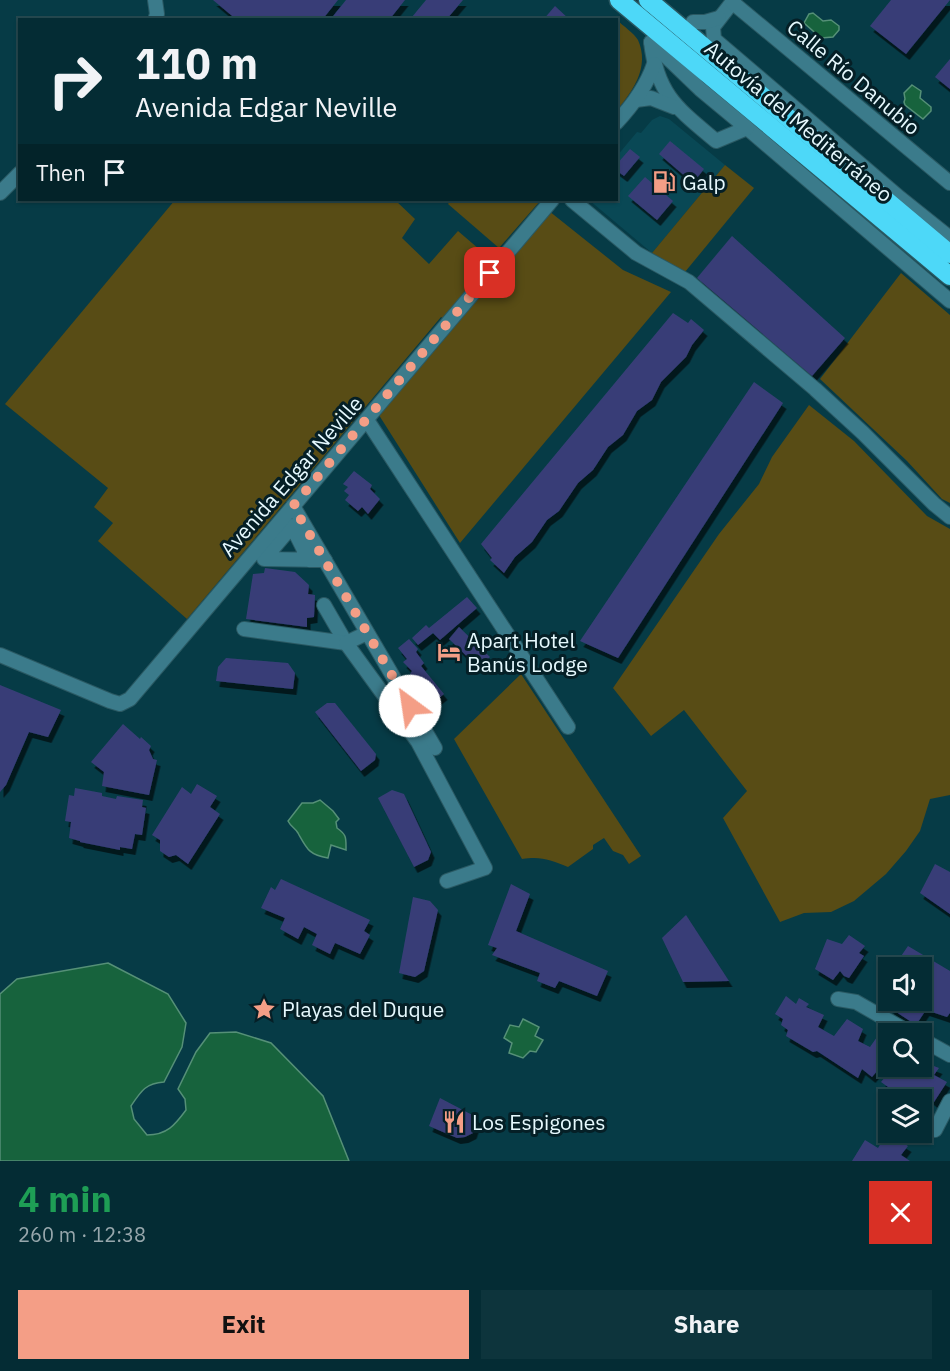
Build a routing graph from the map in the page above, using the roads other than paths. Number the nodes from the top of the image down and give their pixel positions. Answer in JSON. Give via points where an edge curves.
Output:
{"nodes":[{"id":1,"x":155,"y":0,"type":"edge"},
{"id":2,"x":607,"y":0,"type":"edge"},
{"id":3,"x":619,"y":0,"type":"edge"},
{"id":4,"x":648,"y":0,"type":"edge"},
{"id":5,"x":733,"y":1,"type":"edge"},
{"id":6,"x":664,"y":13,"type":"junction"},
{"id":7,"x":156,"y":18,"type":"edge"},
{"id":8,"x":719,"y":18,"type":"junction"},
{"id":9,"x":693,"y":22,"type":"joint"},
{"id":10,"x":651,"y":42,"type":"junction"},
{"id":11,"x":733,"y":56,"type":"junction"},
{"id":12,"x":654,"y":64,"type":"junction"},
{"id":13,"x":636,"y":100,"type":"junction"},
{"id":14,"x":677,"y":108,"type":"junction"},
{"id":15,"x":618,"y":121,"type":"edge"},
{"id":16,"x":798,"y":125,"type":"junction"},
{"id":17,"x":747,"y":128,"type":"junction"},
{"id":18,"x":845,"y":165,"type":"junction"},
{"id":19,"x":18,"y":175,"type":"edge"},
{"id":20,"x":950,"y":183,"type":"edge"},
{"id":21,"x":0,"y":193,"type":"edge"},
{"id":22,"x":551,"y":201,"type":"edge"},
{"id":23,"x":573,"y":201,"type":"edge"},
{"id":24,"x":912,"y":207,"type":"junction"},
{"id":25,"x":950,"y":238,"type":"edge"},
{"id":26,"x":950,"y":254,"type":"edge"},
{"id":27,"x":950,"y":276,"type":"edge"},
{"id":28,"x":950,"y":301,"type":"edge"},
{"id":29,"x":367,"y":420,"type":"junction"},
{"id":30,"x":293,"y":506,"type":"junction"},
{"id":31,"x":948,"y":514,"type":"edge"},
{"id":32,"x":309,"y":560,"type":"dead end"},
{"id":33,"x":325,"y":560,"type":"junction"},
{"id":34,"x":324,"y":605,"type":"dead end"},
{"id":35,"x":244,"y":629,"type":"dead end"},
{"id":36,"x":367,"y":633,"type":"junction"},
{"id":37,"x":346,"y":643,"type":"junction"},
{"id":38,"x":0,"y":654,"type":"edge"},
{"id":39,"x":568,"y":728,"type":"dead end"},
{"id":40,"x":435,"y":748,"type":"dead end"},
{"id":41,"x":447,"y":881,"type":"dead end"},
{"id":42,"x":838,"y":999,"type":"dead end"},
{"id":43,"x":893,"y":1023,"type":"edge"},
{"id":44,"x":932,"y":1044,"type":"edge"},
{"id":45,"x":950,"y":1055,"type":"edge"},
{"id":46,"x":950,"y":1101,"type":"edge"},
{"id":47,"x":935,"y":1130,"type":"dead end"}],
"edges":[{"from":1,"to":7,"type":"street"},
{"from":2,"to":10,"type":"highway"},
{"from":3,"to":27,"type":"highway","name":"Autovía del Mediterráneo"},
{"from":4,"to":6,"type":"highway","name":"Autovía del Mediterráneo"},
{"from":5,"to":8,"type":"street"},
{"from":5,"to":20,"type":"street","name":"Calle Río Danubio"},
{"from":6,"to":9,"type":"highway"},
{"from":6,"to":16,"type":"highway","name":"Autovía del Mediterráneo"},
{"from":8,"to":9,"type":"street"},
{"from":8,"to":11,"type":"street","via":[[712,34]]},
{"from":10,"to":12,"type":"street"},
{"from":10,"to":17,"type":"street"},
{"from":11,"to":16,"type":"highway"},
{"from":11,"to":24,"type":"street"},
{"from":12,"to":13,"type":"street"},
{"from":12,"to":14,"type":"street","via":[[660,82]]},
{"from":13,"to":14,"type":"street","via":[[651,98]]},
{"from":13,"to":15,"type":"street"},
{"from":14,"to":17,"type":"street","via":[[716,141]]},
{"from":16,"to":18,"type":"highway","name":"Autovía del Mediterráneo"},
{"from":17,"to":28,"type":"street"},
{"from":18,"to":24,"type":"highway"},
{"from":18,"to":26,"type":"highway","name":"Autovía del Mediterráneo"},
{"from":19,"to":21,"type":"street"},
{"from":22,"to":29,"type":"street","name":"Avenida Edgar Neville"},
{"from":23,"to":31,"type":"street","via":[[636,253],[689,282],[823,396]]},
{"from":24,"to":25,"type":"street"},
{"from":29,"to":30,"type":"street","name":"Avenida Edgar Neville"},
{"from":29,"to":39,"type":"street"},
{"from":30,"to":33,"type":"street"},
{"from":30,"to":38,"type":"street","name":"Avenida Edgar Neville","via":[[133,695],[120,704]]},
{"from":32,"to":33,"type":"street"},
{"from":33,"to":36,"type":"street"},
{"from":34,"to":37,"type":"street"},
{"from":35,"to":37,"type":"street"},
{"from":36,"to":37,"type":"street"},
{"from":36,"to":40,"type":"street"},
{"from":37,"to":41,"type":"street","via":[[418,742],[485,868]]},
{"from":42,"to":43,"type":"street","via":[[856,1002]]},
{"from":44,"to":45,"type":"street"},
{"from":46,"to":47,"type":"street"}]}
